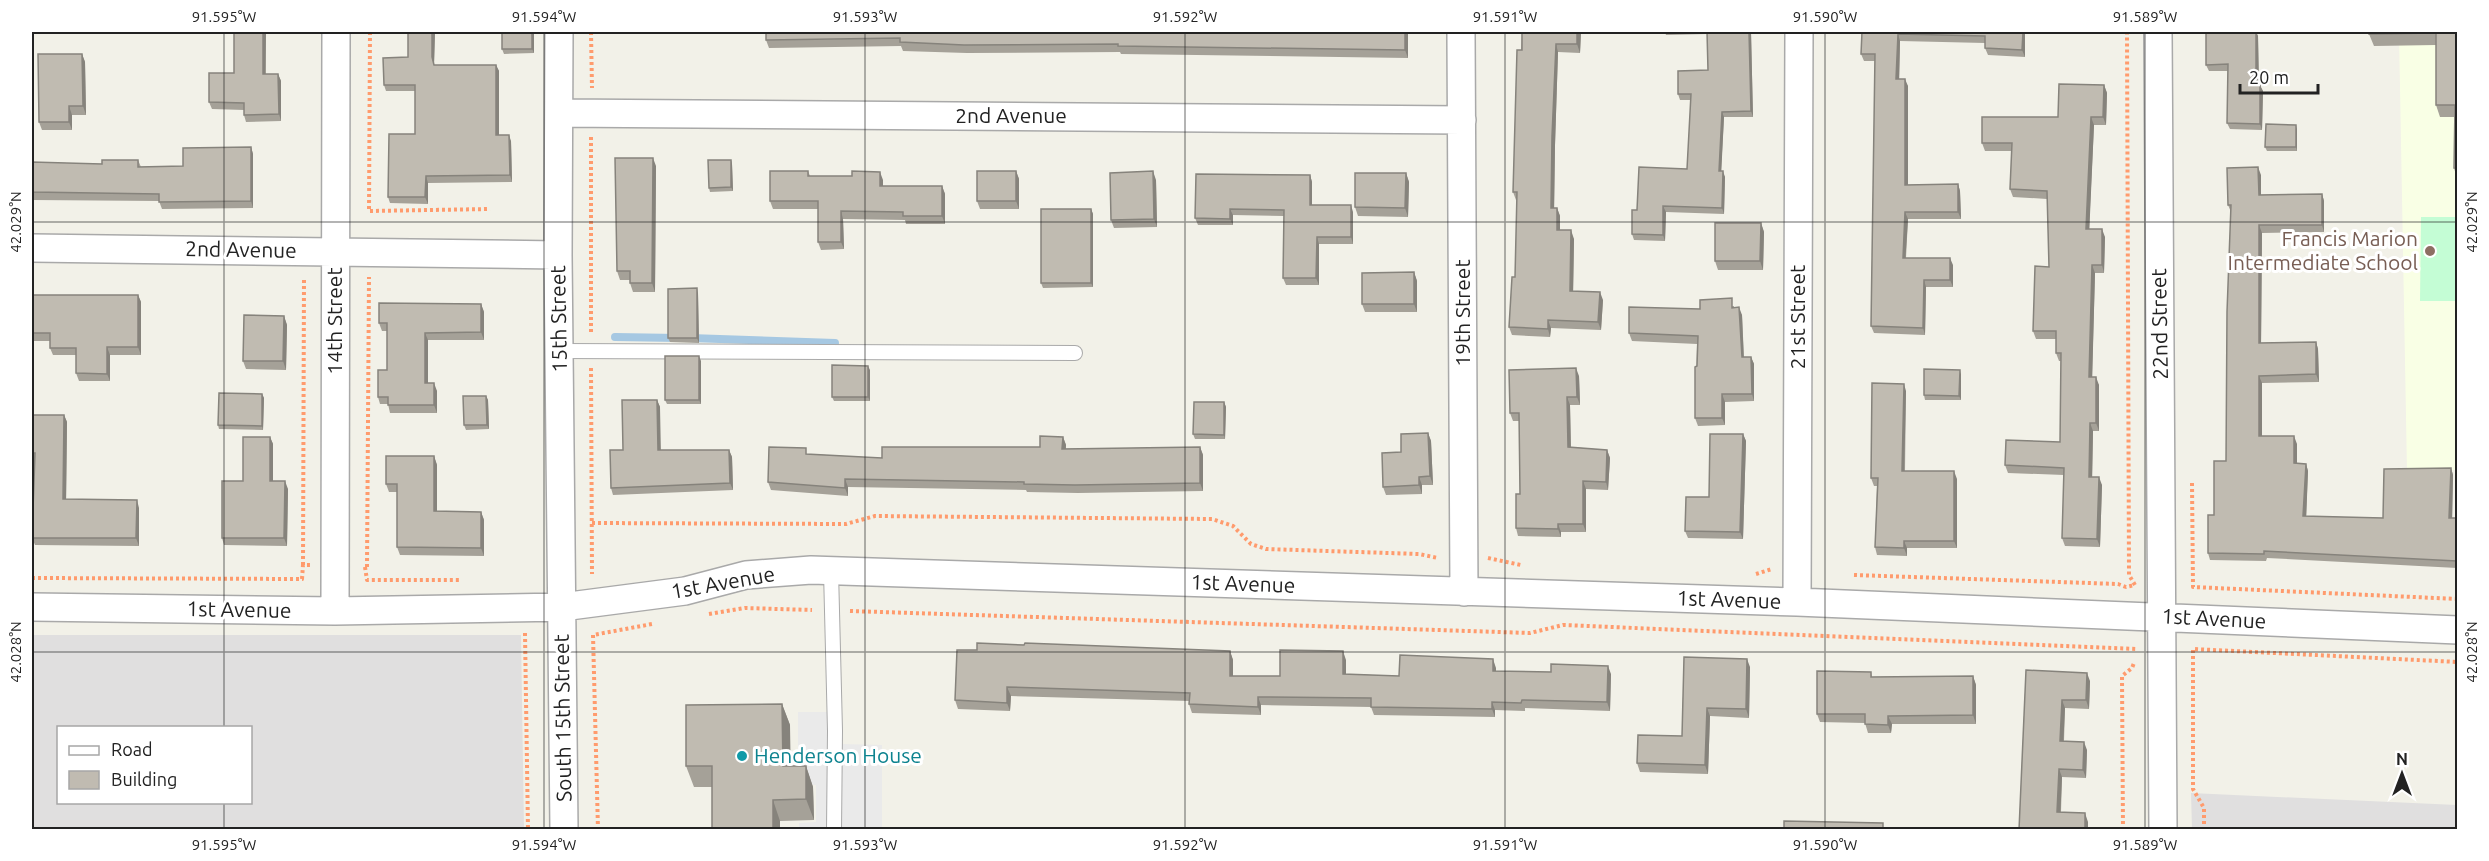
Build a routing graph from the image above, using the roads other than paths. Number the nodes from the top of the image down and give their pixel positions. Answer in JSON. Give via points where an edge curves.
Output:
{"nodes":[{"id":1,"x":336,"y":32,"type":"edge"},
{"id":2,"x":560,"y":32,"type":"edge"},
{"id":3,"x":1800,"y":32,"type":"edge"},
{"id":4,"x":2158,"y":32,"type":"edge"},
{"id":5,"x":1461,"y":34,"type":"dead end"},
{"id":6,"x":559,"y":113,"type":"junction"},
{"id":7,"x":1462,"y":120,"type":"junction"},
{"id":8,"x":32,"y":248,"type":"edge"},
{"id":9,"x":335,"y":252,"type":"junction"},
{"id":10,"x":558,"y":255,"type":"junction"},
{"id":11,"x":560,"y":351,"type":"junction"},
{"id":12,"x":1075,"y":353,"type":"dead end"},
{"id":13,"x":831,"y":571,"type":"junction"},
{"id":14,"x":1464,"y":592,"type":"junction"},
{"id":15,"x":1797,"y":602,"type":"junction"},
{"id":16,"x":32,"y":607,"type":"edge"},
{"id":17,"x":562,"y":607,"type":"junction"},
{"id":18,"x":335,"y":611,"type":"junction"},
{"id":19,"x":2163,"y":617,"type":"junction"},
{"id":20,"x":2457,"y":630,"type":"edge"},
{"id":21,"x":564,"y":830,"type":"edge"},
{"id":22,"x":834,"y":830,"type":"edge"},
{"id":23,"x":2163,"y":830,"type":"edge"}],
"edges":[{"from":1,"to":9,"type":"street","name":"14th Street"},
{"from":2,"to":6,"type":"street","name":"15th Street"},
{"from":3,"to":15,"type":"street","name":"21st Street"},
{"from":4,"to":19,"type":"street","name":"22nd Street"},
{"from":5,"to":7,"type":"street","name":"19th Street"},
{"from":6,"to":7,"type":"street","name":"2nd Avenue"},
{"from":6,"to":10,"type":"street","name":"15th Street"},
{"from":7,"to":14,"type":"street","name":"19th Street"},
{"from":8,"to":9,"type":"street","name":"2nd Avenue"},
{"from":9,"to":10,"type":"street","name":"2nd Avenue"},
{"from":9,"to":18,"type":"street","name":"14th Street"},
{"from":10,"to":11,"type":"street","name":"15th Street"},
{"from":11,"to":12,"type":"lane"},
{"from":11,"to":17,"type":"street","name":"15th Street"},
{"from":13,"to":14,"type":"street","name":"1st Avenue"},
{"from":13,"to":17,"type":"street","name":"1st Avenue","via":[[746,574],[685,591]]},
{"from":13,"to":22,"type":"lane"},
{"from":14,"to":15,"type":"street","name":"1st Avenue"},
{"from":15,"to":19,"type":"street","name":"1st Avenue"},
{"from":16,"to":18,"type":"street","name":"1st Avenue"},
{"from":17,"to":18,"type":"street","name":"1st Avenue"},
{"from":17,"to":21,"type":"street","name":"South 15th Street"},
{"from":19,"to":20,"type":"street","name":"1st Avenue"},
{"from":19,"to":23,"type":"street","name":"22nd Street"}]}
